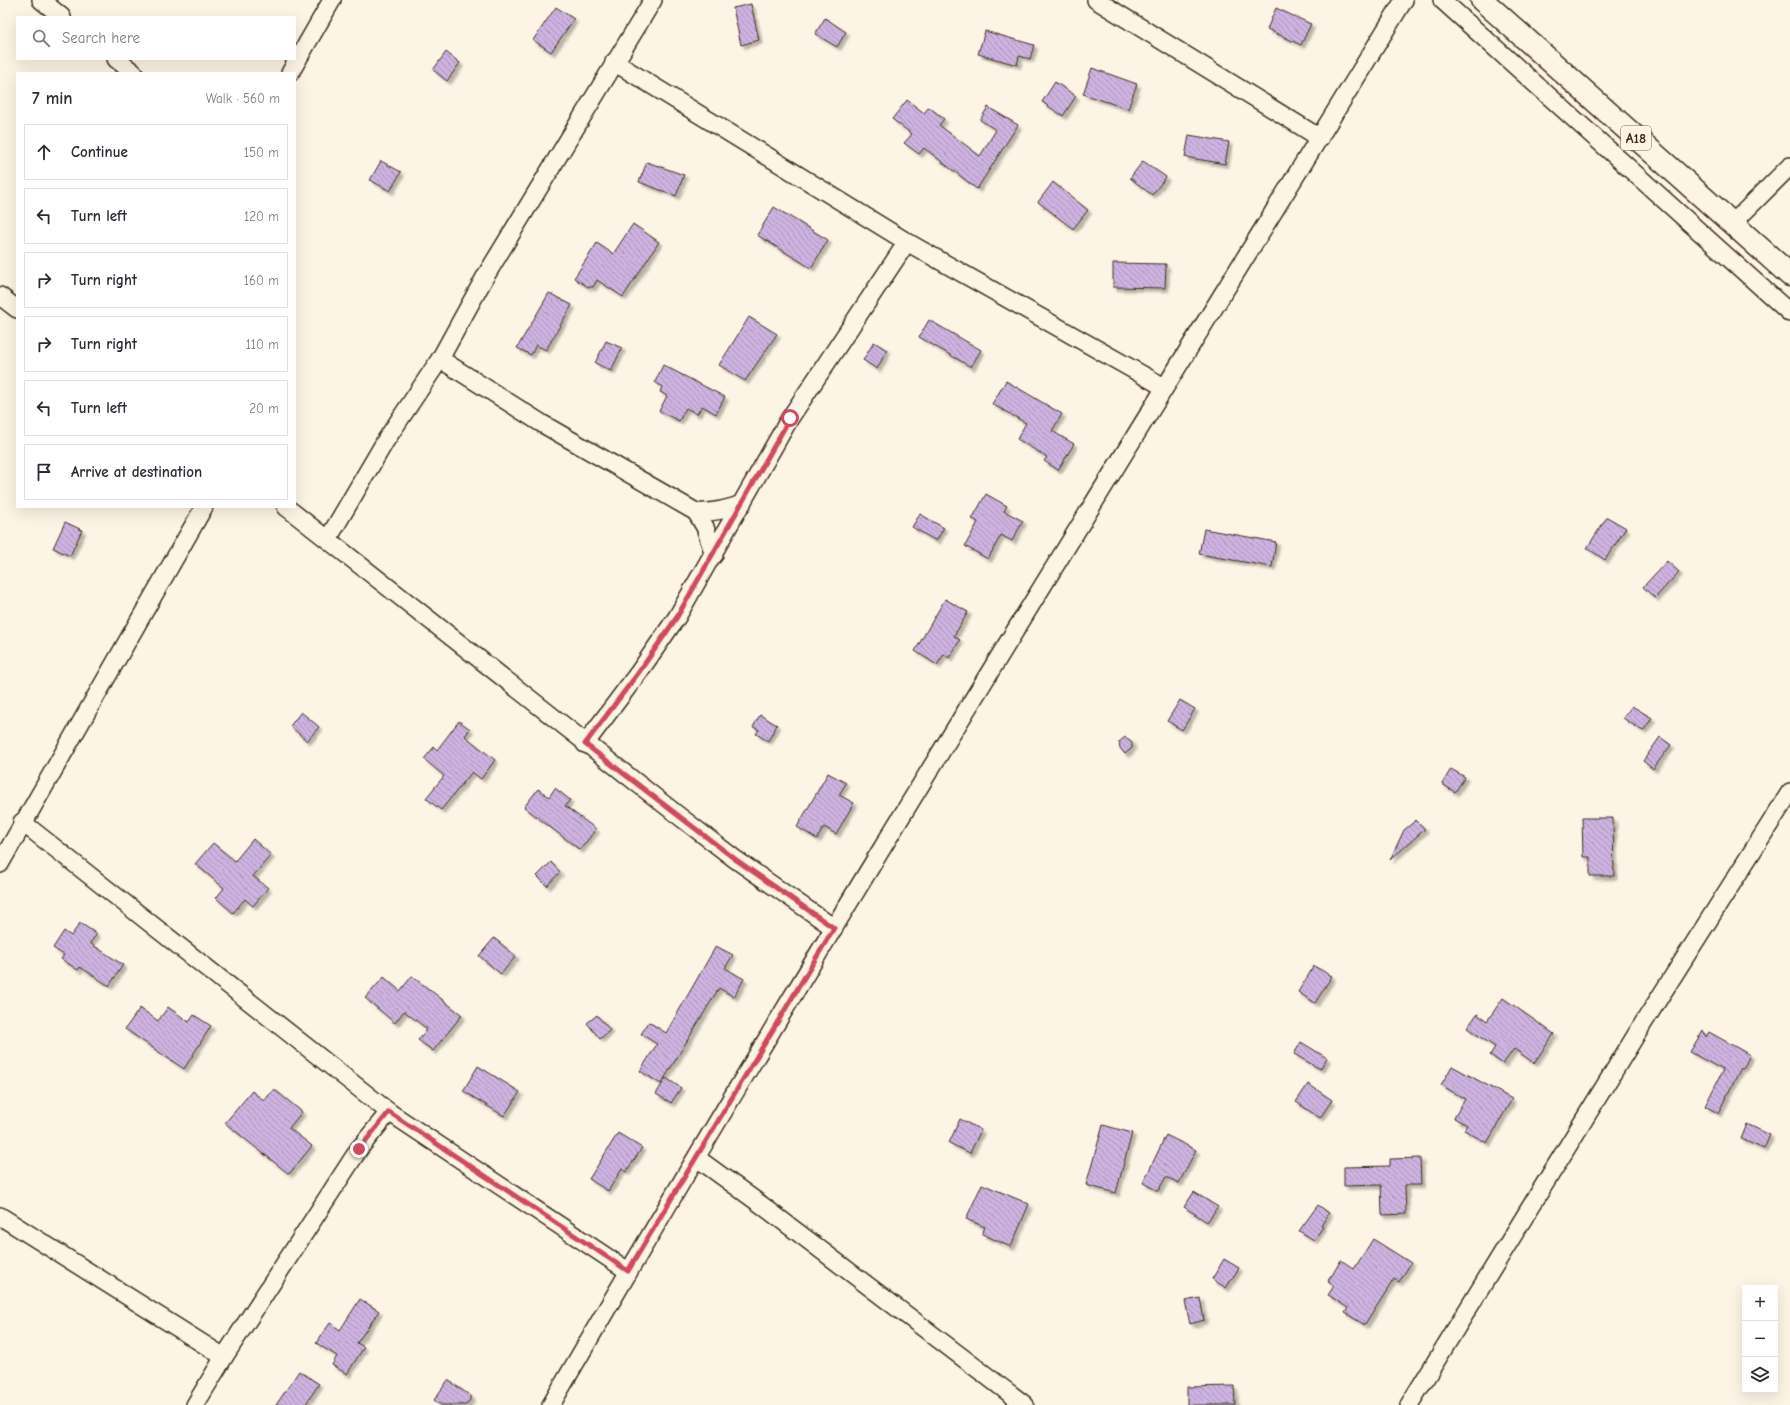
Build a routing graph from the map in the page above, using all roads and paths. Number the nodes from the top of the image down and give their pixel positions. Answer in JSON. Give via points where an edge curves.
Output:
{"nodes":[{"id":1,"x":40,"y":0,"type":"edge"},
{"id":2,"x":332,"y":0,"type":"edge"},
{"id":3,"x":653,"y":0,"type":"edge"},
{"id":4,"x":1096,"y":0,"type":"edge"},
{"id":5,"x":1404,"y":0,"type":"edge"},
{"id":6,"x":1442,"y":0,"type":"edge"},
{"id":7,"x":1482,"y":0,"type":"edge"},
{"id":8,"x":61,"y":16,"type":"edge"},
{"id":9,"x":117,"y":60,"type":"edge"},
{"id":10,"x":614,"y":62,"type":"junction"},
{"id":11,"x":133,"y":72,"type":"edge"},
{"id":12,"x":291,"y":72,"type":"edge"},
{"id":13,"x":1320,"y":138,"type":"junction"},
{"id":14,"x":1790,"y":166,"type":"edge"},
{"id":15,"x":1732,"y":224,"type":"junction"},
{"id":16,"x":907,"y":242,"type":"junction"},
{"id":17,"x":1790,"y":275,"type":"edge"},
{"id":18,"x":0,"y":296,"type":"edge"},
{"id":19,"x":16,"y":308,"type":"edge"},
{"id":20,"x":1790,"y":313,"type":"edge"},
{"id":21,"x":440,"y":358,"type":"junction"},
{"id":22,"x":1164,"y":387,"type":"junction"},
{"id":23,"x":742,"y":504,"type":"junction"},
{"id":24,"x":203,"y":508,"type":"edge"},
{"id":25,"x":287,"y":508,"type":"edge"},
{"id":26,"x":696,"y":512,"type":"junction"},
{"id":27,"x":328,"y":539,"type":"junction"},
{"id":28,"x":714,"y":555,"type":"junction"},
{"id":29,"x":585,"y":744,"type":"junction"},
{"id":30,"x":1790,"y":792,"type":"edge"},
{"id":31,"x":22,"y":822,"type":"junction"},
{"id":32,"x":0,"y":864,"type":"edge"},
{"id":33,"x":834,"y":928,"type":"junction"},
{"id":34,"x":389,"y":1112,"type":"junction"},
{"id":35,"x":697,"y":1158,"type":"junction"},
{"id":36,"x":0,"y":1216,"type":"edge"},
{"id":37,"x":628,"y":1271,"type":"junction"},
{"id":38,"x":224,"y":1357,"type":"junction"},
{"id":39,"x":195,"y":1405,"type":"edge"},
{"id":40,"x":551,"y":1405,"type":"edge"},
{"id":41,"x":1025,"y":1405,"type":"edge"},
{"id":42,"x":1409,"y":1405,"type":"edge"}],
"edges":[{"from":1,"to":8,"type":"street"},
{"from":2,"to":12,"type":"street"},
{"from":3,"to":10,"type":"street"},
{"from":4,"to":13,"type":"street"},
{"from":5,"to":13,"type":"street"},
{"from":6,"to":20,"type":"street"},
{"from":7,"to":15,"type":"highway","number":"A18"},
{"from":9,"to":11,"type":"street"},
{"from":10,"to":16,"type":"street"},
{"from":10,"to":21,"type":"street","via":[[484,277]]},
{"from":13,"to":22,"type":"street"},
{"from":14,"to":15,"type":"street"},
{"from":15,"to":17,"type":"highway","number":"A18"},
{"from":16,"to":22,"type":"street"},
{"from":16,"to":23,"type":"street","via":[[790,418]]},
{"from":18,"to":19,"type":"street"},
{"from":21,"to":26,"type":"street","via":[[541,423]]},
{"from":21,"to":27,"type":"street","via":[[386,440]]},
{"from":22,"to":33,"type":"street"},
{"from":23,"to":26,"type":"street","via":[[722,511]]},
{"from":23,"to":28,"type":"street"},
{"from":24,"to":31,"type":"street"},
{"from":25,"to":27,"type":"street"},
{"from":26,"to":28,"type":"street","via":[[705,527]]},
{"from":27,"to":29,"type":"street"},
{"from":28,"to":29,"type":"street","via":[[677,617]]},
{"from":29,"to":33,"type":"street","via":[[735,859]]},
{"from":30,"to":42,"type":"street","via":[[1644,1022]]},
{"from":31,"to":32,"type":"street"},
{"from":31,"to":34,"type":"street"},
{"from":33,"to":35,"type":"street"},
{"from":34,"to":37,"type":"street"},
{"from":34,"to":38,"type":"street","via":[[359,1149]]},
{"from":35,"to":37,"type":"street"},
{"from":35,"to":41,"type":"street"},
{"from":36,"to":38,"type":"street"},
{"from":37,"to":40,"type":"street"},
{"from":38,"to":39,"type":"street"}]}
